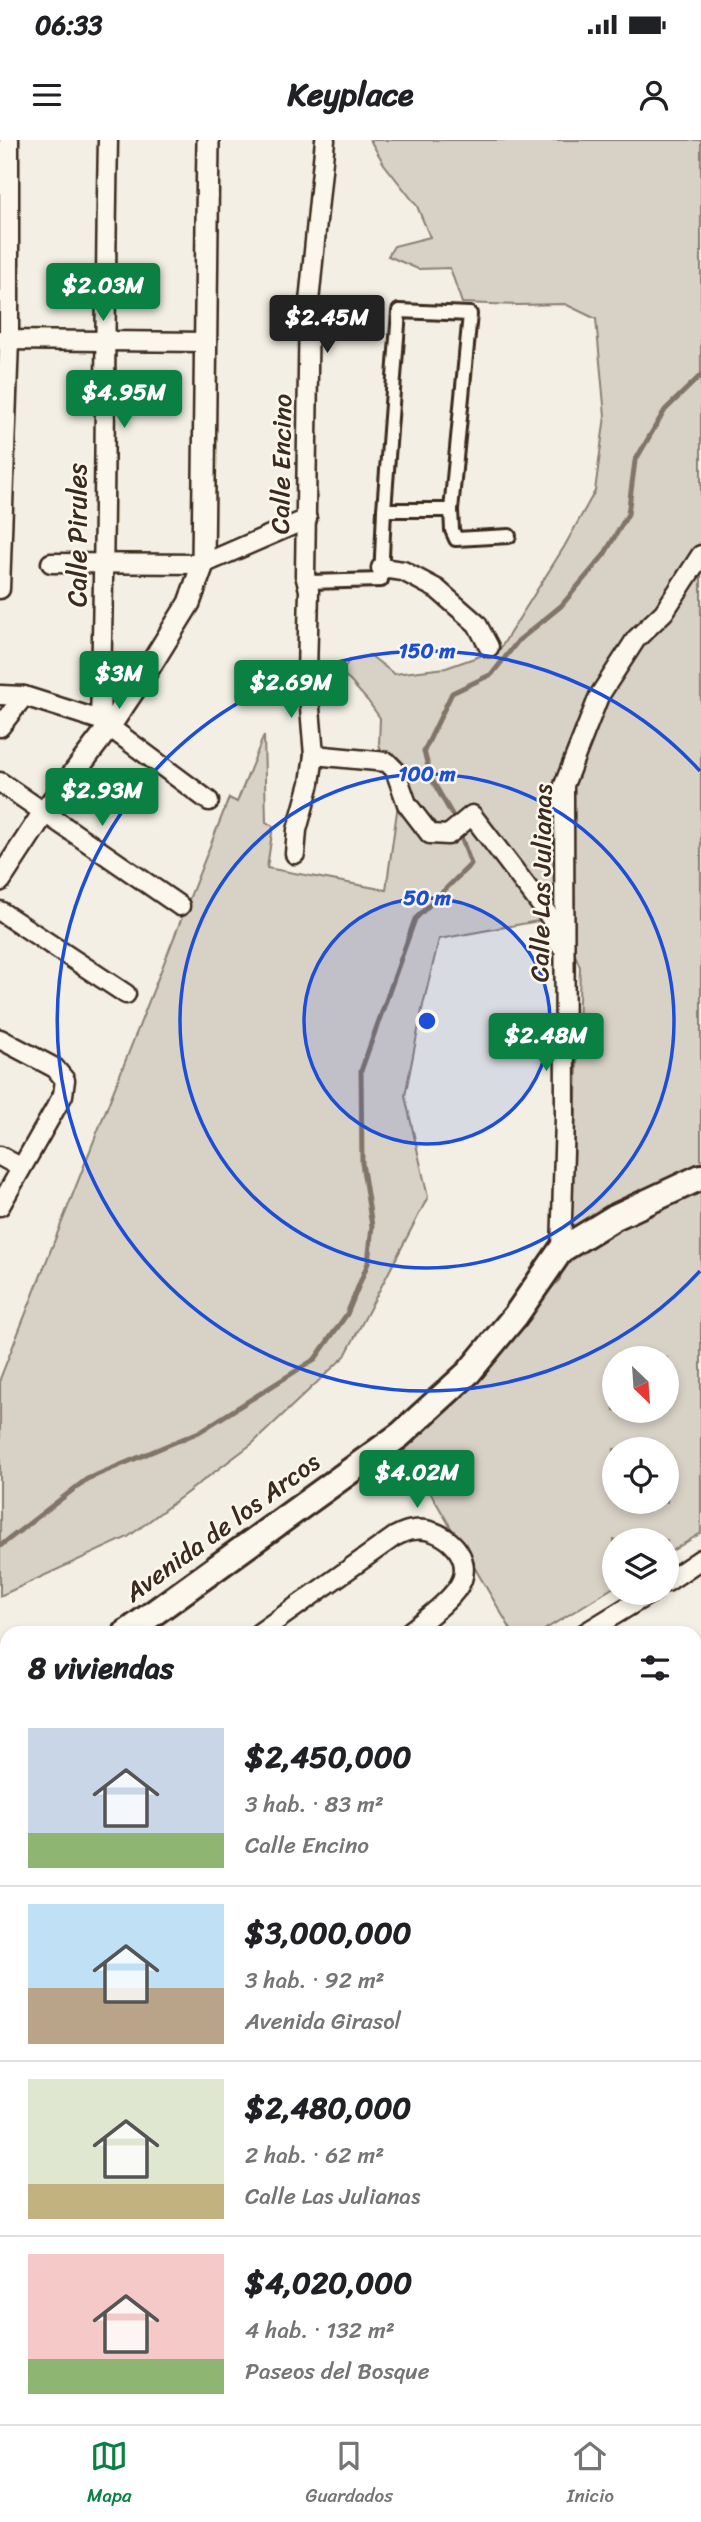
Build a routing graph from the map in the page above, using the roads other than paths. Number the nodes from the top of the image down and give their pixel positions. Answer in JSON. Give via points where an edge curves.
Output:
{"nodes":[{"id":1,"x":9,"y":140,"type":"edge"},
{"id":2,"x":108,"y":140,"type":"edge"},
{"id":3,"x":208,"y":140,"type":"edge"},
{"id":4,"x":325,"y":140,"type":"edge"},
{"id":5,"x":4,"y":340,"type":"edge"},
{"id":6,"x":104,"y":342,"type":"junction"},
{"id":7,"x":206,"y":342,"type":"junction"},
{"id":8,"x":384,"y":510,"type":"junction"},
{"id":9,"x":451,"y":510,"type":"junction"},
{"id":10,"x":307,"y":519,"type":"junction"},
{"id":11,"x":509,"y":536,"type":"dead end"},
{"id":12,"x":701,"y":555,"type":"edge"},
{"id":13,"x":0,"y":563,"type":"edge"},
{"id":14,"x":51,"y":563,"type":"dead end"},
{"id":15,"x":105,"y":564,"type":"junction"},
{"id":16,"x":203,"y":565,"type":"junction"},
{"id":17,"x":381,"y":574,"type":"junction"},
{"id":18,"x":307,"y":578,"type":"junction"},
{"id":19,"x":0,"y":589,"type":"edge"},
{"id":20,"x":489,"y":647,"type":"dead end"},
{"id":21,"x":0,"y":695,"type":"edge"},
{"id":22,"x":24,"y":696,"type":"junction"},
{"id":23,"x":104,"y":724,"type":"junction"},
{"id":24,"x":0,"y":727,"type":"edge"},
{"id":25,"x":314,"y":755,"type":"junction"},
{"id":26,"x":0,"y":782,"type":"edge"},
{"id":27,"x":209,"y":801,"type":"dead end"},
{"id":28,"x":45,"y":811,"type":"junction"},
{"id":29,"x":295,"y":854,"type":"dead end"},
{"id":30,"x":0,"y":880,"type":"edge"},
{"id":31,"x":180,"y":906,"type":"dead end"},
{"id":32,"x":0,"y":911,"type":"edge"},
{"id":33,"x":565,"y":976,"type":"junction"},
{"id":34,"x":126,"y":994,"type":"dead end"},
{"id":35,"x":0,"y":1039,"type":"edge"},
{"id":36,"x":0,"y":1156,"type":"edge"},
{"id":37,"x":20,"y":1167,"type":"junction"},
{"id":38,"x":701,"y":1177,"type":"edge"},
{"id":39,"x":0,"y":1206,"type":"edge"},
{"id":40,"x":561,"y":1250,"type":"junction"},
{"id":41,"x":701,"y":1559,"type":"edge"},
{"id":42,"x":679,"y":1574,"type":"edge"},
{"id":43,"x":631,"y":1605,"type":"edge"},
{"id":44,"x":136,"y":1626,"type":"edge"},
{"id":45,"x":269,"y":1626,"type":"edge"},
{"id":46,"x":416,"y":1626,"type":"edge"},
{"id":47,"x":596,"y":1626,"type":"edge"}],
"edges":[{"from":1,"to":5,"type":"street"},
{"from":2,"to":6,"type":"street","name":"Calle Pirules"},
{"from":3,"to":7,"type":"street"},
{"from":4,"to":10,"type":"street","name":"Calle Encino","via":[[309,302]]},
{"from":5,"to":6,"type":"street"},
{"from":5,"to":13,"type":"street"},
{"from":6,"to":7,"type":"street"},
{"from":6,"to":15,"type":"street","name":"Calle Pirules"},
{"from":7,"to":16,"type":"street"},
{"from":8,"to":9,"type":"street"},
{"from":8,"to":9,"type":"street","via":[[399,311],[470,314]]},
{"from":8,"to":17,"type":"street"},
{"from":9,"to":11,"type":"street","via":[[456,540]]},
{"from":10,"to":16,"type":"street"},
{"from":10,"to":18,"type":"street","name":"Calle Encino"},
{"from":12,"to":33,"type":"street","name":"Calle Las Julianas","via":[[599,696],[564,785]]},
{"from":13,"to":19,"type":"street"},
{"from":14,"to":15,"type":"street"},
{"from":15,"to":16,"type":"street"},
{"from":15,"to":23,"type":"street","name":"Calle Pirules"},
{"from":16,"to":23,"type":"street","via":[[190,603]]},
{"from":17,"to":18,"type":"street","via":[[310,582]]},
{"from":17,"to":20,"type":"street","via":[[403,571],[437,589],[477,624]]},
{"from":18,"to":25,"type":"street","name":"Calle Encino","via":[[307,697]]},
{"from":21,"to":22,"type":"street"},
{"from":22,"to":23,"type":"street"},
{"from":22,"to":24,"type":"street"},
{"from":23,"to":27,"type":"street"},
{"from":23,"to":28,"type":"street"},
{"from":25,"to":29,"type":"street","name":"Calle Encino"},
{"from":25,"to":33,"type":"street","via":[[387,762],[395,769],[407,804],[430,834],[450,833],[472,815],[556,929]]},
{"from":26,"to":28,"type":"street"},
{"from":28,"to":30,"type":"street"},
{"from":28,"to":31,"type":"street"},
{"from":32,"to":34,"type":"street"},
{"from":33,"to":40,"type":"street","name":"Calle Las Julianas"},
{"from":35,"to":37,"type":"street","via":[[55,1068],[65,1080],[63,1095]]},
{"from":36,"to":37,"type":"street"},
{"from":37,"to":39,"type":"street"},
{"from":38,"to":40,"type":"main road","name":"Avenida de los Arcos","via":[[615,1217]]},
{"from":40,"to":44,"type":"main road","name":"Avenida de los Arcos","via":[[469,1372],[400,1435]]},
{"from":41,"to":42,"type":"street"},
{"from":43,"to":47,"type":"street"},
{"from":45,"to":46,"type":"street","via":[[394,1537],[415,1529],[451,1541],[465,1567],[462,1581]]}]}
